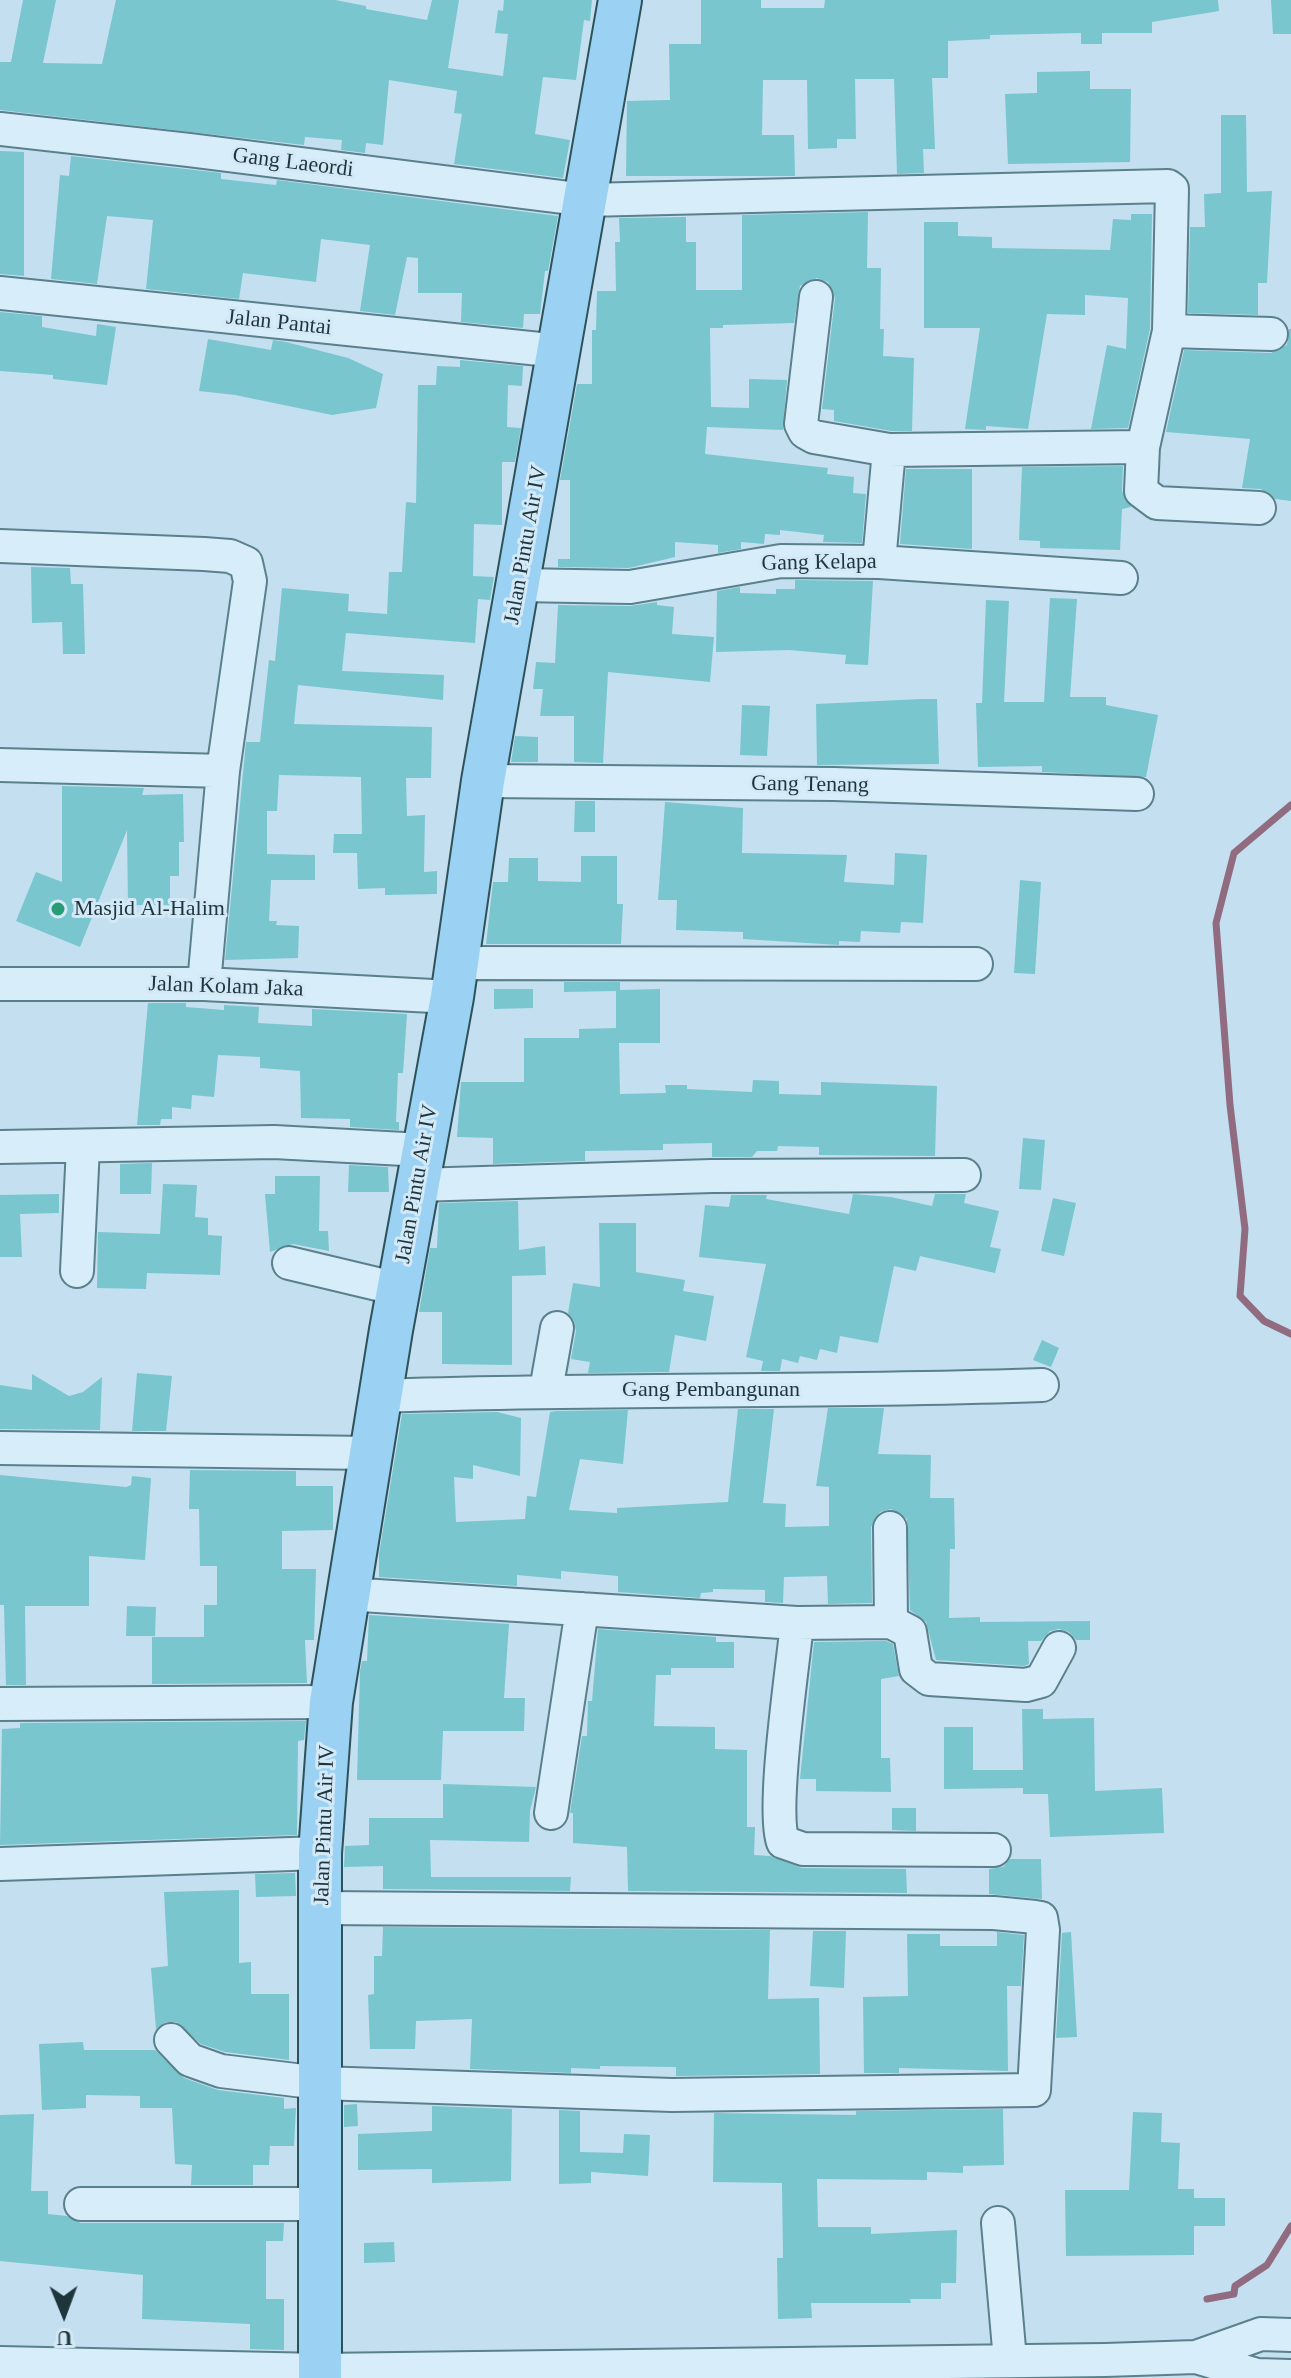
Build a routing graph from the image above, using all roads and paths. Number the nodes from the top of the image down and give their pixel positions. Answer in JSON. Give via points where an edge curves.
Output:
{"nodes":[{"id":1,"x":620,"y":0,"type":"edge"},
{"id":2,"x":0,"y":129,"type":"edge"},
{"id":3,"x":586,"y":200,"type":"junction"},
{"id":4,"x":0,"y":293,"type":"edge"},
{"id":5,"x":816,"y":297,"type":"dead end"},
{"id":6,"x":1169,"y":331,"type":"junction"},
{"id":7,"x":1271,"y":334,"type":"dead end"},
{"id":8,"x":559,"y":351,"type":"junction"},
{"id":9,"x":1143,"y":447,"type":"junction"},
{"id":10,"x":889,"y":450,"type":"junction"},
{"id":11,"x":1259,"y":508,"type":"dead end"},
{"id":12,"x":0,"y":546,"type":"edge"},
{"id":13,"x":879,"y":562,"type":"junction"},
{"id":14,"x":1121,"y":578,"type":"dead end"},
{"id":15,"x":519,"y":585,"type":"junction"},
{"id":16,"x":0,"y":765,"type":"edge"},
{"id":17,"x":223,"y":771,"type":"junction"},
{"id":18,"x":483,"y":781,"type":"junction"},
{"id":19,"x":1137,"y":794,"type":"dead end"},
{"id":20,"x":976,"y":964,"type":"dead end"},
{"id":21,"x":454,"y":980,"type":"junction"},
{"id":22,"x":0,"y":984,"type":"edge"},
{"id":23,"x":204,"y":984,"type":"junction"},
{"id":24,"x":0,"y":1147,"type":"edge"},
{"id":25,"x":83,"y":1147,"type":"junction"},
{"id":26,"x":420,"y":1167,"type":"junction"},
{"id":27,"x":964,"y":1175,"type":"dead end"},
{"id":28,"x":289,"y":1263,"type":"dead end"},
{"id":29,"x":77,"y":1271,"type":"dead end"},
{"id":30,"x":398,"y":1289,"type":"junction"},
{"id":31,"x":557,"y":1328,"type":"dead end"},
{"id":32,"x":1042,"y":1385,"type":"dead end"},
{"id":33,"x":546,"y":1390,"type":"junction"},
{"id":34,"x":380,"y":1396,"type":"junction"},
{"id":35,"x":0,"y":1448,"type":"edge"},
{"id":36,"x":370,"y":1453,"type":"junction"},
{"id":37,"x":890,"y":1528,"type":"dead end"},
{"id":38,"x":346,"y":1594,"type":"junction"},
{"id":39,"x":582,"y":1609,"type":"junction"},
{"id":40,"x":891,"y":1622,"type":"junction"},
{"id":41,"x":797,"y":1623,"type":"junction"},
{"id":42,"x":1059,"y":1648,"type":"dead end"},
{"id":43,"x":331,"y":1702,"type":"junction"},
{"id":44,"x":0,"y":1704,"type":"edge"},
{"id":45,"x":551,"y":1813,"type":"dead end"},
{"id":46,"x":994,"y":1850,"type":"dead end"},
{"id":47,"x":320,"y":1853,"type":"junction"},
{"id":48,"x":0,"y":1864,"type":"edge"},
{"id":49,"x":321,"y":1908,"type":"junction"},
{"id":50,"x":171,"y":2040,"type":"dead end"},
{"id":51,"x":320,"y":2083,"type":"junction"},
{"id":52,"x":81,"y":2204,"type":"dead end"},
{"id":53,"x":318,"y":2204,"type":"junction"},
{"id":54,"x":998,"y":2223,"type":"dead end"},
{"id":55,"x":1291,"y":2335,"type":"edge"},
{"id":56,"x":1196,"y":2357,"type":"junction"},
{"id":57,"x":1010,"y":2360,"type":"junction"},
{"id":58,"x":0,"y":2363,"type":"edge"},
{"id":59,"x":320,"y":2374,"type":"edge"},
{"id":60,"x":1291,"y":2376,"type":"edge"}],
"edges":[{"from":1,"to":3,"type":"main road","name":"Jalan Pintu Air IV"},
{"from":2,"to":3,"type":"street","name":"Gang Laeordi"},
{"from":3,"to":6,"type":"street","name":"Gang Laeordi","via":[[1168,186]]},
{"from":3,"to":8,"type":"main road","name":"Jalan Pintu Air IV"},
{"from":4,"to":8,"type":"street","name":"Jalan Pantai"},
{"from":5,"to":10,"type":"street","via":[[801,424],[814,437]]},
{"from":6,"to":7,"type":"street"},
{"from":6,"to":9,"type":"street"},
{"from":8,"to":15,"type":"main road","name":"Jalan Pintu Air IV"},
{"from":9,"to":10,"type":"street"},
{"from":9,"to":11,"type":"street","via":[[1141,491],[1157,503]]},
{"from":10,"to":13,"type":"street"},
{"from":12,"to":17,"type":"street","via":[[204,554],[246,563],[250,581]]},
{"from":13,"to":14,"type":"street","name":"Gang Kelapa"},
{"from":13,"to":15,"type":"street","name":"Gang Kelapa","via":[[748,564],[630,587]]},
{"from":15,"to":18,"type":"main road","name":"Jalan Pintu Air IV"},
{"from":16,"to":17,"type":"street"},
{"from":17,"to":23,"type":"street"},
{"from":18,"to":19,"type":"street","name":"Gang Tenang"},
{"from":18,"to":21,"type":"main road","name":"Jalan Pintu Air IV"},
{"from":20,"to":21,"type":"street","name":"Jalan Kolam Jaka"},
{"from":21,"to":23,"type":"street","name":"Jalan Kolam Jaka"},
{"from":21,"to":26,"type":"main road","name":"Jalan Pintu Air IV"},
{"from":22,"to":23,"type":"street","name":"Jalan Kolam Jaka"},
{"from":24,"to":25,"type":"street"},
{"from":25,"to":26,"type":"street","via":[[274,1142]]},
{"from":25,"to":29,"type":"street"},
{"from":26,"to":27,"type":"street","via":[[712,1176]]},
{"from":26,"to":30,"type":"main road","name":"Jalan Pintu Air IV"},
{"from":28,"to":30,"type":"street"},
{"from":30,"to":34,"type":"main road","name":"Jalan Pintu Air IV"},
{"from":31,"to":33,"type":"street"},
{"from":32,"to":33,"type":"street","name":"Gang Pembangunan","via":[[887,1391]]},
{"from":33,"to":34,"type":"street","name":"Gang Pembangunan"},
{"from":34,"to":36,"type":"main road","name":"Jalan Pintu Air IV"},
{"from":35,"to":36,"type":"street"},
{"from":36,"to":38,"type":"main road","name":"Jalan Pintu Air IV"},
{"from":37,"to":40,"type":"street"},
{"from":38,"to":39,"type":"street"},
{"from":38,"to":43,"type":"main road","name":"Jalan Pintu Air IV"},
{"from":39,"to":41,"type":"street"},
{"from":39,"to":45,"type":"street"},
{"from":40,"to":41,"type":"street"},
{"from":40,"to":42,"type":"street","via":[[910,1632],[916,1669],[929,1679],[1026,1685],[1041,1681]]},
{"from":41,"to":46,"type":"street","via":[[782,1787],[783,1842],[803,1849]]},
{"from":43,"to":44,"type":"street"},
{"from":43,"to":47,"type":"main road","name":"Jalan Pintu Air IV"},
{"from":47,"to":48,"type":"street"},
{"from":47,"to":49,"type":"main road","name":"Jalan Pintu Air IV"},
{"from":49,"to":51,"type":"main road","name":"Jalan Pintu Air IV"},
{"from":49,"to":51,"type":"street","via":[[994,1913],[1041,1918],[1043,1930],[1034,2090],[672,2095]]},
{"from":50,"to":51,"type":"street","via":[[190,2060],[221,2071]]},
{"from":51,"to":53,"type":"main road","name":"Jalan Pintu Air IV"},
{"from":52,"to":53,"type":"street"},
{"from":53,"to":59,"type":"main road","name":"Jalan Pintu Air IV"},
{"from":54,"to":57,"type":"street"},
{"from":55,"to":56,"type":"street","via":[[1261,2334]]},
{"from":56,"to":57,"type":"street"},
{"from":56,"to":60,"type":"street","via":[[1257,2375]]},
{"from":57,"to":59,"type":"street"},
{"from":58,"to":59,"type":"street"}]}
